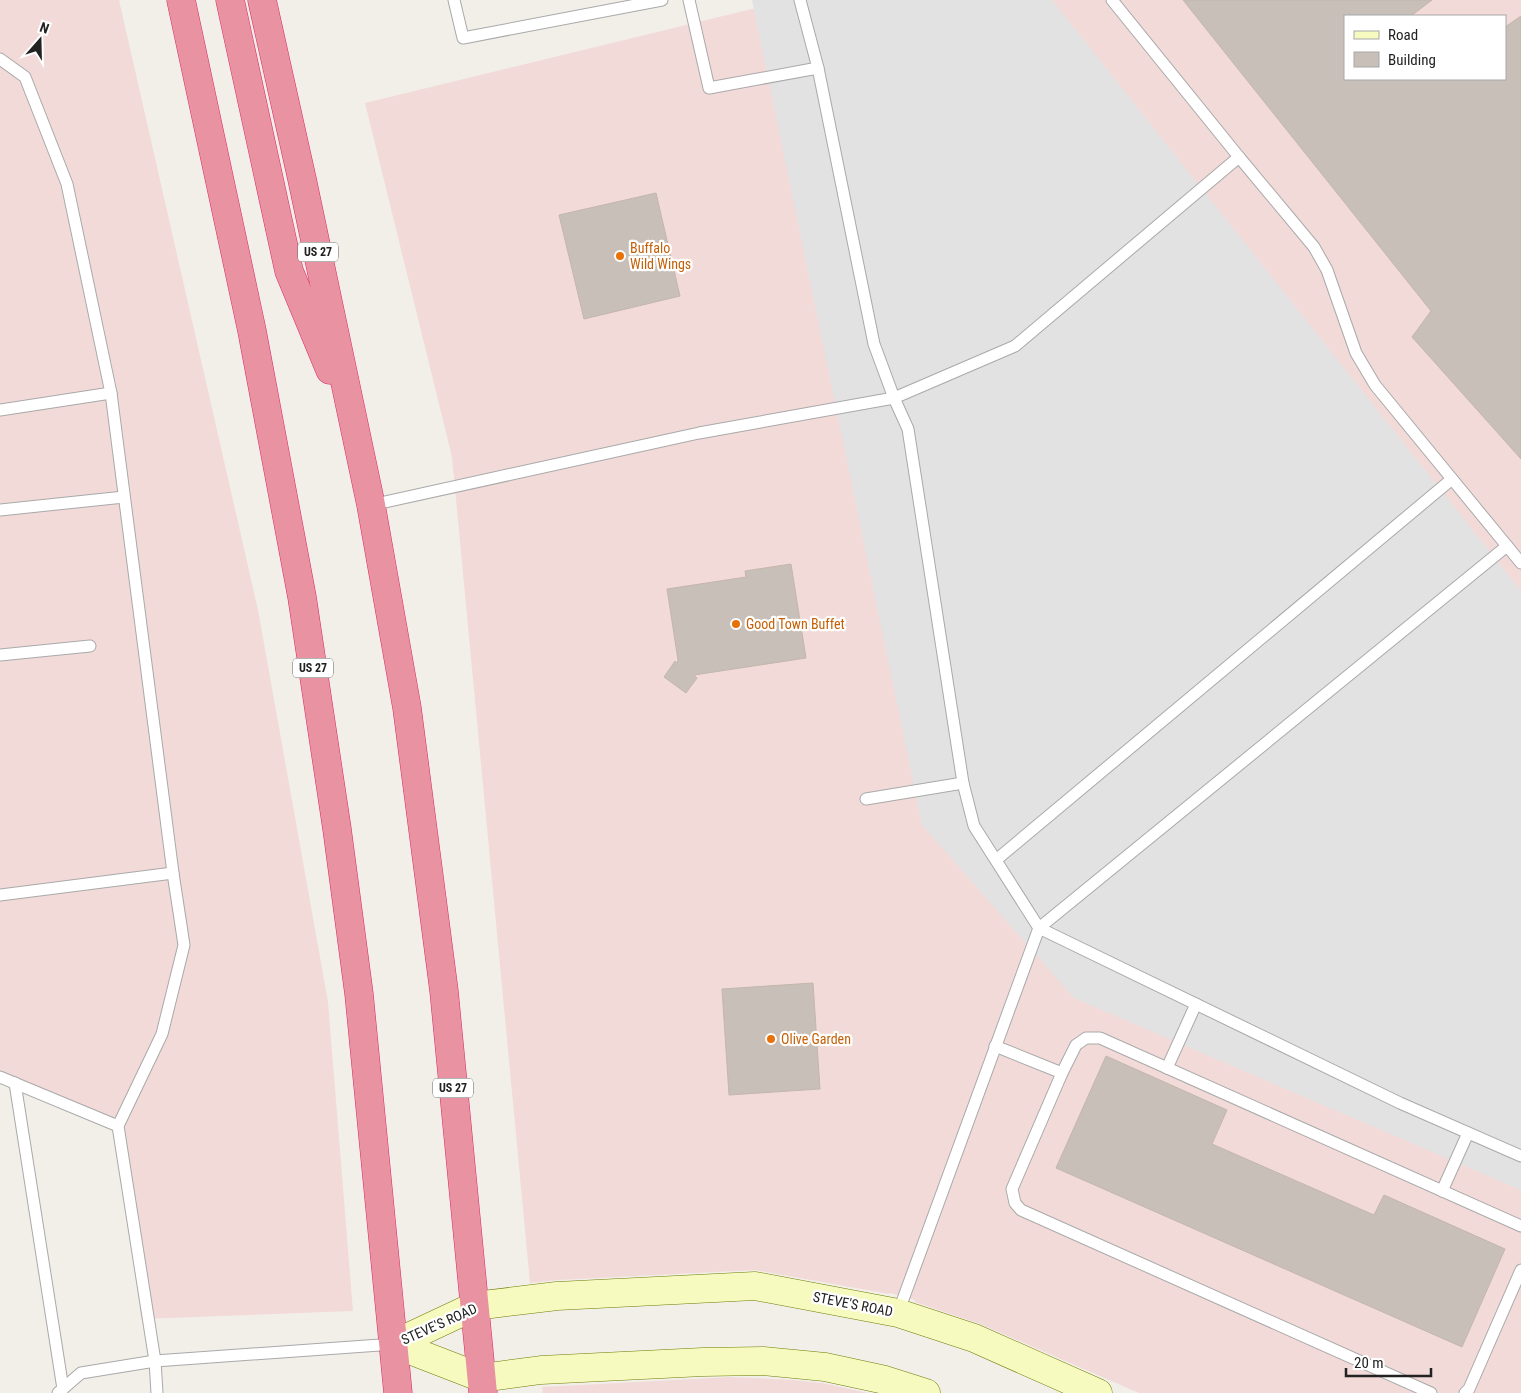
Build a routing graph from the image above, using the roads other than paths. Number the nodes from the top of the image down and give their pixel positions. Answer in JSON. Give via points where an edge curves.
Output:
{"nodes":[{"id":1,"x":181,"y":0,"type":"edge"},
{"id":2,"x":230,"y":0,"type":"edge"},
{"id":3,"x":262,"y":0,"type":"edge"},
{"id":4,"x":454,"y":0,"type":"edge"},
{"id":5,"x":662,"y":0,"type":"edge"},
{"id":6,"x":689,"y":0,"type":"edge"},
{"id":7,"x":800,"y":0,"type":"edge"},
{"id":8,"x":1112,"y":0,"type":"edge"},
{"id":9,"x":0,"y":59,"type":"edge"},
{"id":10,"x":818,"y":68,"type":"junction"},
{"id":11,"x":1239,"y":157,"type":"junction"},
{"id":12,"x":111,"y":393,"type":"junction"},
{"id":13,"x":894,"y":398,"type":"junction"},
{"id":14,"x":0,"y":410,"type":"edge"},
{"id":15,"x":356,"y":432,"type":"junction"},
{"id":16,"x":1452,"y":479,"type":"junction"},
{"id":17,"x":124,"y":497,"type":"junction"},
{"id":18,"x":371,"y":505,"type":"junction"},
{"id":19,"x":0,"y":510,"type":"edge"},
{"id":20,"x":1507,"y":546,"type":"junction"},
{"id":21,"x":1521,"y":563,"type":"edge"},
{"id":22,"x":90,"y":646,"type":"dead end"},
{"id":23,"x":0,"y":655,"type":"edge"},
{"id":24,"x":964,"y":783,"type":"junction"},
{"id":25,"x":866,"y":799,"type":"dead end"},
{"id":26,"x":996,"y":860,"type":"junction"},
{"id":27,"x":173,"y":873,"type":"junction"},
{"id":28,"x":0,"y":895,"type":"edge"},
{"id":29,"x":1039,"y":928,"type":"junction"},
{"id":30,"x":1196,"y":1004,"type":"junction"},
{"id":31,"x":996,"y":1046,"type":"junction"},
{"id":32,"x":1167,"y":1068,"type":"junction"},
{"id":33,"x":1062,"y":1073,"type":"junction"},
{"id":34,"x":0,"y":1077,"type":"edge"},
{"id":35,"x":15,"y":1083,"type":"junction"},
{"id":36,"x":118,"y":1126,"type":"junction"},
{"id":37,"x":1468,"y":1133,"type":"junction"},
{"id":38,"x":1521,"y":1156,"type":"edge"},
{"id":39,"x":1442,"y":1191,"type":"junction"},
{"id":40,"x":1521,"y":1226,"type":"edge"},
{"id":41,"x":1521,"y":1270,"type":"edge"},
{"id":42,"x":475,"y":1306,"type":"junction"},
{"id":43,"x":898,"y":1313,"type":"junction"},
{"id":44,"x":394,"y":1344,"type":"junction"},
{"id":45,"x":155,"y":1361,"type":"junction"},
{"id":46,"x":483,"y":1385,"type":"edge"},
{"id":47,"x":60,"y":1391,"type":"edge"},
{"id":48,"x":157,"y":1393,"type":"edge"},
{"id":49,"x":398,"y":1393,"type":"edge"},
{"id":50,"x":926,"y":1393,"type":"edge"},
{"id":51,"x":1098,"y":1393,"type":"edge"},
{"id":52,"x":1431,"y":1393,"type":"edge"},
{"id":53,"x":1465,"y":1393,"type":"edge"}],
"edges":[{"from":1,"to":44,"type":"highway","number":"US 27","via":[[252,331],[302,597],[359,994]]},
{"from":2,"to":15,"type":"highway","via":[[289,271]]},
{"from":3,"to":15,"type":"highway","number":"US 27"},
{"from":4,"to":5,"type":"lane","via":[[463,38]]},
{"from":6,"to":10,"type":"lane","via":[[709,88]]},
{"from":7,"to":10,"type":"lane"},
{"from":8,"to":11,"type":"lane"},
{"from":9,"to":12,"type":"lane","via":[[25,77],[67,184]]},
{"from":10,"to":13,"type":"lane","via":[[874,344]]},
{"from":11,"to":13,"type":"lane","via":[[1014,346]]},
{"from":11,"to":16,"type":"lane","via":[[1314,247],[1327,270],[1356,353],[1375,385]]},
{"from":12,"to":14,"type":"lane"},
{"from":12,"to":17,"type":"lane"},
{"from":13,"to":18,"type":"lane","via":[[699,433]]},
{"from":13,"to":24,"type":"lane","via":[[908,428]]},
{"from":15,"to":18,"type":"highway","number":"US 27"},
{"from":16,"to":20,"type":"lane"},
{"from":16,"to":26,"type":"lane"},
{"from":17,"to":19,"type":"lane"},
{"from":17,"to":27,"type":"lane"},
{"from":18,"to":42,"type":"highway","number":"US 27","via":[[407,708],[426,852],[444,991]]},
{"from":20,"to":21,"type":"lane"},
{"from":20,"to":29,"type":"lane"},
{"from":22,"to":23,"type":"lane"},
{"from":24,"to":25,"type":"lane"},
{"from":24,"to":26,"type":"lane","via":[[974,826]]},
{"from":26,"to":29,"type":"lane"},
{"from":27,"to":28,"type":"lane"},
{"from":27,"to":36,"type":"lane","via":[[184,945],[162,1034]]},
{"from":29,"to":30,"type":"lane"},
{"from":29,"to":31,"type":"lane"},
{"from":30,"to":32,"type":"lane"},
{"from":30,"to":37,"type":"lane"},
{"from":31,"to":33,"type":"lane"},
{"from":31,"to":43,"type":"lane"},
{"from":32,"to":33,"type":"lane","via":[[1100,1038],[1086,1038],[1076,1045]]},
{"from":32,"to":39,"type":"lane"},
{"from":33,"to":52,"type":"lane","via":[[1012,1189],[1015,1203],[1021,1210]]},
{"from":34,"to":35,"type":"lane"},
{"from":35,"to":36,"type":"lane"},
{"from":35,"to":47,"type":"lane"},
{"from":36,"to":45,"type":"lane"},
{"from":37,"to":38,"type":"lane"},
{"from":37,"to":39,"type":"lane"},
{"from":39,"to":40,"type":"lane"},
{"from":41,"to":53,"type":"lane"},
{"from":42,"to":43,"type":"street","name":"STEVE'S ROAD","via":[[557,1296],[755,1286]]},
{"from":42,"to":44,"type":"street","name":"STEVE'S ROAD"},
{"from":42,"to":46,"type":"highway","number":"US 27"},
{"from":43,"to":51,"type":"street","name":"STEVE'S ROAD","via":[[974,1338]]},
{"from":44,"to":45,"type":"lane"},
{"from":44,"to":46,"type":"street","name":"STEVE'S ROAD"},
{"from":44,"to":49,"type":"highway","number":"US 27"},
{"from":45,"to":47,"type":"lane","via":[[81,1373]]},
{"from":45,"to":48,"type":"lane"},
{"from":46,"to":50,"type":"street","name":"STEVE'S ROAD","via":[[541,1370],[763,1361],[825,1367]]}]}
